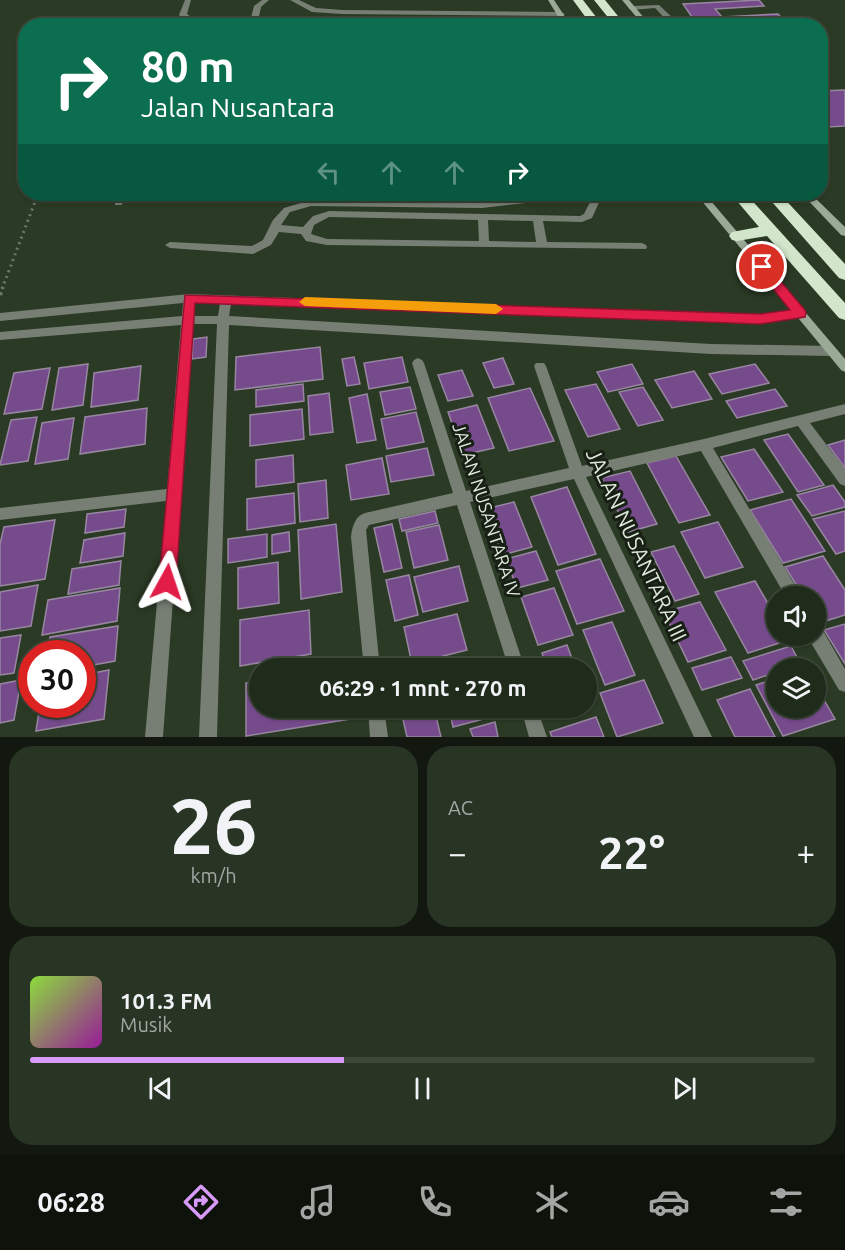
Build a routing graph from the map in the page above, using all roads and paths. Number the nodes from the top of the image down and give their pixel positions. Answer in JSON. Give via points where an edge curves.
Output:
{"nodes":[{"id":1,"x":188,"y":0,"type":"edge"},
{"id":2,"x":266,"y":0,"type":"edge"},
{"id":3,"x":293,"y":0,"type":"edge"},
{"id":4,"x":551,"y":0,"type":"edge"},
{"id":5,"x":578,"y":0,"type":"edge"},
{"id":6,"x":599,"y":0,"type":"edge"},
{"id":7,"x":625,"y":0,"type":"edge"},
{"id":8,"x":632,"y":8,"type":"junction"},
{"id":9,"x":561,"y":14,"type":"junction"},
{"id":10,"x":186,"y":18,"type":"edge"},
{"id":11,"x":255,"y":18,"type":"edge"},
{"id":12,"x":563,"y":18,"type":"edge"},
{"id":13,"x":592,"y":18,"type":"edge"},
{"id":14,"x":614,"y":18,"type":"edge"},
{"id":15,"x":641,"y":18,"type":"edge"},
{"id":16,"x":668,"y":18,"type":"edge"},
{"id":17,"x":35,"y":201,"type":"edge"},
{"id":18,"x":120,"y":201,"type":"edge"},
{"id":19,"x":520,"y":201,"type":"edge"},
{"id":20,"x":595,"y":201,"type":"edge"},
{"id":21,"x":706,"y":201,"type":"edge"},
{"id":22,"x":744,"y":201,"type":"edge"},
{"id":23,"x":778,"y":201,"type":"edge"},
{"id":24,"x":813,"y":201,"type":"edge"},
{"id":25,"x":118,"y":203,"type":"dead end"},
{"id":26,"x":483,"y":219,"type":"junction"},
{"id":27,"x":538,"y":219,"type":"junction"},
{"id":28,"x":276,"y":228,"type":"junction"},
{"id":29,"x":770,"y":230,"type":"junction"},
{"id":30,"x":307,"y":231,"type":"junction"},
{"id":31,"x":845,"y":232,"type":"edge"},
{"id":32,"x":737,"y":236,"type":"junction"},
{"id":33,"x":170,"y":245,"type":"dead end"},
{"id":34,"x":484,"y":245,"type":"junction"},
{"id":35,"x":542,"y":246,"type":"junction"},
{"id":36,"x":642,"y":247,"type":"dead end"},
{"id":37,"x":845,"y":274,"type":"edge"},
{"id":38,"x":0,"y":295,"type":"edge"},
{"id":39,"x":189,"y":298,"type":"junction"},
{"id":40,"x":226,"y":299,"type":"junction"},
{"id":41,"x":800,"y":313,"type":"junction"},
{"id":42,"x":845,"y":314,"type":"edge"},
{"id":43,"x":0,"y":317,"type":"edge"},
{"id":44,"x":188,"y":320,"type":"junction"},
{"id":45,"x":223,"y":320,"type":"junction"},
{"id":46,"x":0,"y":336,"type":"edge"},
{"id":47,"x":832,"y":351,"type":"junction"},
{"id":48,"x":418,"y":363,"type":"dead end"},
{"id":49,"x":540,"y":366,"type":"dead end"},
{"id":50,"x":845,"y":367,"type":"edge"},
{"id":51,"x":845,"y":409,"type":"edge"},
{"id":52,"x":801,"y":421,"type":"junction"},
{"id":53,"x":704,"y":445,"type":"junction"},
{"id":54,"x":578,"y":474,"type":"junction"},
{"id":55,"x":845,"y":480,"type":"edge"},
{"id":56,"x":174,"y":494,"type":"junction"},
{"id":57,"x":462,"y":499,"type":"junction"},
{"id":58,"x":0,"y":514,"type":"edge"},
{"id":59,"x":787,"y":586,"type":"edge"},
{"id":60,"x":823,"y":646,"type":"edge"},
{"id":61,"x":371,"y":658,"type":"edge"},
{"id":62,"x":513,"y":658,"type":"edge"},
{"id":63,"x":845,"y":684,"type":"edge"},
{"id":64,"x":377,"y":718,"type":"edge"},
{"id":65,"x":532,"y":718,"type":"edge"},
{"id":66,"x":154,"y":737,"type":"edge"},
{"id":67,"x":208,"y":737,"type":"edge"},
{"id":68,"x":379,"y":737,"type":"edge"},
{"id":69,"x":538,"y":737,"type":"edge"},
{"id":70,"x":703,"y":737,"type":"edge"}],
"edges":[{"from":1,"to":10,"type":"street","via":[[183,15]]},
{"from":2,"to":11,"type":"street","via":[[258,6]]},
{"from":3,"to":9,"type":"street","via":[[315,10],[342,12]]},
{"from":4,"to":9,"type":"street"},
{"from":5,"to":13,"type":"highway"},
{"from":6,"to":14,"type":"highway"},
{"from":7,"to":8,"type":"street"},
{"from":8,"to":15,"type":"street"},
{"from":8,"to":16,"type":"street","via":[[657,6]]},
{"from":9,"to":12,"type":"street"},
{"from":17,"to":38,"type":"path"},
{"from":18,"to":25,"type":"street"},
{"from":19,"to":28,"type":"street","via":[[482,205],[311,203],[286,210]]},
{"from":20,"to":27,"type":"street","via":[[588,216],[582,219]]},
{"from":21,"to":32,"type":"street"},
{"from":22,"to":29,"type":"highway"},
{"from":23,"to":37,"type":"highway"},
{"from":24,"to":31,"type":"street"},
{"from":26,"to":27,"type":"street"},
{"from":26,"to":30,"type":"street","via":[[329,214],[312,220]]},
{"from":26,"to":34,"type":"street"},
{"from":27,"to":35,"type":"street"},
{"from":28,"to":30,"type":"street"},
{"from":28,"to":33,"type":"street","via":[[264,246],[253,250]]},
{"from":29,"to":32,"type":"highway"},
{"from":29,"to":42,"type":"highway"},
{"from":30,"to":34,"type":"street","via":[[310,239],[327,242]]},
{"from":32,"to":41,"type":"street"},
{"from":34,"to":35,"type":"street"},
{"from":35,"to":36,"type":"street"},
{"from":39,"to":40,"type":"street"},
{"from":39,"to":43,"type":"street"},
{"from":39,"to":44,"type":"street"},
{"from":40,"to":41,"type":"street","via":[[760,319]]},
{"from":40,"to":45,"type":"street"},
{"from":41,"to":47,"type":"street"},
{"from":44,"to":45,"type":"street"},
{"from":44,"to":46,"type":"street"},
{"from":44,"to":56,"type":"street"},
{"from":45,"to":47,"type":"street","via":[[711,349]]},
{"from":45,"to":67,"type":"street"},
{"from":47,"to":50,"type":"street"},
{"from":48,"to":57,"type":"street","name":"JALAN NUSANTARA IV"},
{"from":49,"to":54,"type":"street","name":"JALAN NUSANTARA III"},
{"from":51,"to":52,"type":"street"},
{"from":52,"to":53,"type":"street"},
{"from":52,"to":55,"type":"street"},
{"from":53,"to":54,"type":"street"},
{"from":53,"to":59,"type":"street"},
{"from":54,"to":57,"type":"street"},
{"from":54,"to":70,"type":"street","name":"JALAN NUSANTARA III"},
{"from":56,"to":58,"type":"street"},
{"from":56,"to":66,"type":"street"},
{"from":57,"to":61,"type":"street","via":[[370,517],[362,524],[358,537]]},
{"from":57,"to":62,"type":"street","name":"JALAN NUSANTARA IV"},
{"from":60,"to":63,"type":"street"},
{"from":64,"to":68,"type":"street"},
{"from":65,"to":69,"type":"street"}]}
